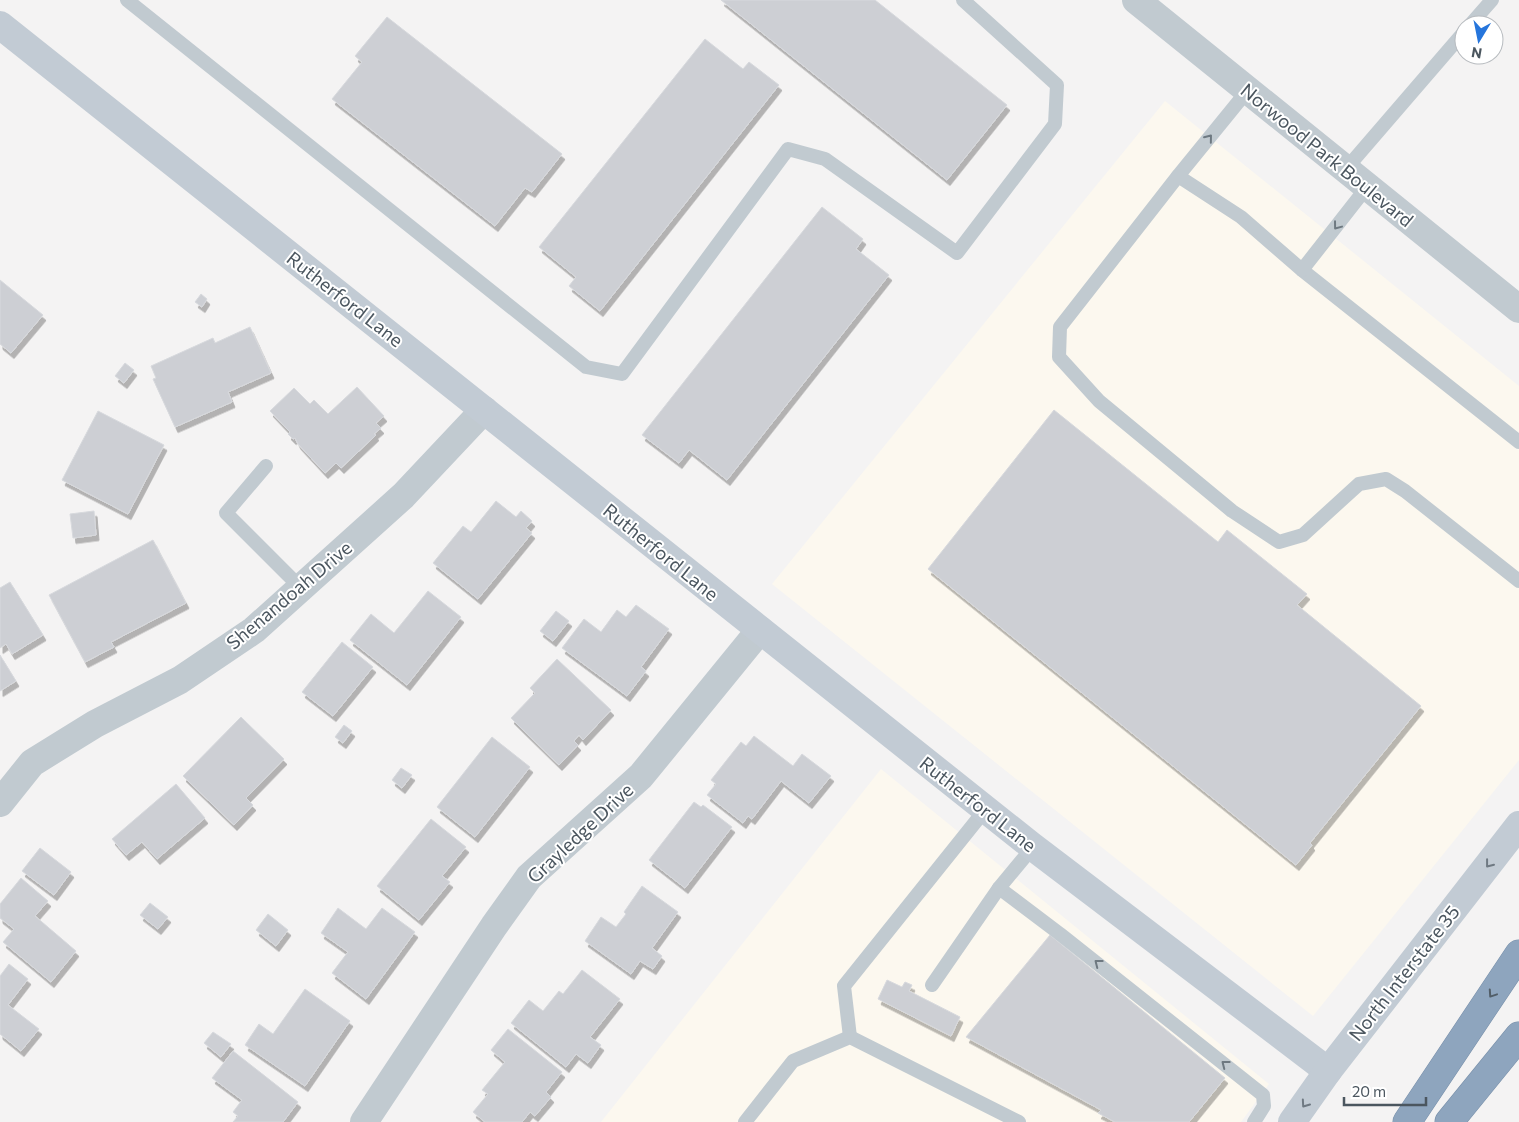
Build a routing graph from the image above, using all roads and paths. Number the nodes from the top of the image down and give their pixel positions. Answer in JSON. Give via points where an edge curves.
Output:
{"nodes":[{"id":1,"x":127,"y":0,"type":"edge"},
{"id":2,"x":963,"y":0,"type":"edge"},
{"id":3,"x":1136,"y":0,"type":"edge"},
{"id":4,"x":1492,"y":0,"type":"edge"},
{"id":5,"x":1479,"y":15,"type":"edge"},
{"id":6,"x":0,"y":25,"type":"edge"},
{"id":7,"x":1454,"y":44,"type":"edge"},
{"id":8,"x":1248,"y":90,"type":"junction"},
{"id":9,"x":1345,"y":170,"type":"junction"},
{"id":10,"x":1178,"y":176,"type":"junction"},
{"id":11,"x":1367,"y":187,"type":"junction"},
{"id":12,"x":1302,"y":270,"type":"junction"},
{"id":13,"x":1519,"y":309,"type":"edge"},
{"id":14,"x":484,"y":410,"type":"junction"},
{"id":15,"x":1519,"y":442,"type":"edge"},
{"id":16,"x":266,"y":466,"type":"dead end"},
{"id":17,"x":1519,"y":581,"type":"edge"},
{"id":18,"x":301,"y":588,"type":"junction"},
{"id":19,"x":760,"y":630,"type":"junction"},
{"id":20,"x":0,"y":803,"type":"edge"},
{"id":21,"x":986,"y":810,"type":"junction"},
{"id":22,"x":1519,"y":825,"type":"edge"},
{"id":23,"x":1033,"y":847,"type":"junction"},
{"id":24,"x":999,"y":888,"type":"junction"},
{"id":25,"x":1519,"y":954,"type":"edge"},
{"id":26,"x":932,"y":986,"type":"dead end"},
{"id":27,"x":1519,"y":1036,"type":"edge"},
{"id":28,"x":850,"y":1037,"type":"junction"},
{"id":29,"x":1328,"y":1071,"type":"junction"},
{"id":30,"x":364,"y":1122,"type":"edge"},
{"id":31,"x":745,"y":1122,"type":"edge"},
{"id":32,"x":1019,"y":1122,"type":"edge"},
{"id":33,"x":1254,"y":1122,"type":"edge"},
{"id":34,"x":1292,"y":1122,"type":"edge"},
{"id":35,"x":1407,"y":1122,"type":"edge"},
{"id":36,"x":1448,"y":1122,"type":"edge"}],
"edges":[{"from":1,"to":2,"type":"lane","via":[[586,367],[622,374],[788,150],[825,159],[957,253],[1055,124],[1057,86]]},
{"from":3,"to":8,"type":"street","name":"Norwood Park Boulevard"},
{"from":4,"to":5,"type":"lane"},
{"from":6,"to":14,"type":"street","name":"Rutherford Lane"},
{"from":7,"to":9,"type":"lane"},
{"from":8,"to":9,"type":"street","name":"Norwood Park Boulevard"},
{"from":10,"to":8,"type":"lane","one_way":true},
{"from":9,"to":11,"type":"street","name":"Norwood Park Boulevard"},
{"from":10,"to":12,"type":"lane","via":[[1241,217]]},
{"from":10,"to":17,"type":"lane","via":[[1060,327],[1059,357],[1099,401],[1232,510],[1279,542],[1303,535],[1359,484],[1386,480],[1405,491]]},
{"from":11,"to":12,"type":"lane","one_way":true},
{"from":11,"to":13,"type":"street","name":"Norwood Park Boulevard"},
{"from":12,"to":15,"type":"lane"},
{"from":14,"to":18,"type":"street","name":"Shenandoah Drive","via":[[403,496]]},
{"from":14,"to":19,"type":"street","name":"Rutherford Lane"},
{"from":16,"to":18,"type":"lane","via":[[226,514]]},
{"from":18,"to":20,"type":"street","name":"Shenandoah Drive","via":[[254,630],[180,680],[95,724],[32,763]]},
{"from":19,"to":21,"type":"street","name":"Rutherford Lane"},
{"from":19,"to":30,"type":"street","name":"Grayledge Drive","via":[[641,776],[529,878]]},
{"from":21,"to":23,"type":"street","name":"Rutherford Lane"},
{"from":21,"to":28,"type":"lane","via":[[844,986]]},
{"from":22,"to":29,"type":"street","name":"North Interstate 35","one_way":true},
{"from":23,"to":24,"type":"lane"},
{"from":23,"to":29,"type":"street","name":"Rutherford Lane"},
{"from":24,"to":26,"type":"lane"},
{"from":33,"to":24,"type":"lane","one_way":true,"via":[[1264,1106],[1263,1095]]},
{"from":25,"to":35,"type":"highway","one_way":true},
{"from":27,"to":36,"type":"highway"},
{"from":28,"to":31,"type":"lane","via":[[793,1061]]},
{"from":28,"to":32,"type":"lane"},
{"from":29,"to":34,"type":"street","name":"North Interstate 35","one_way":true}]}
